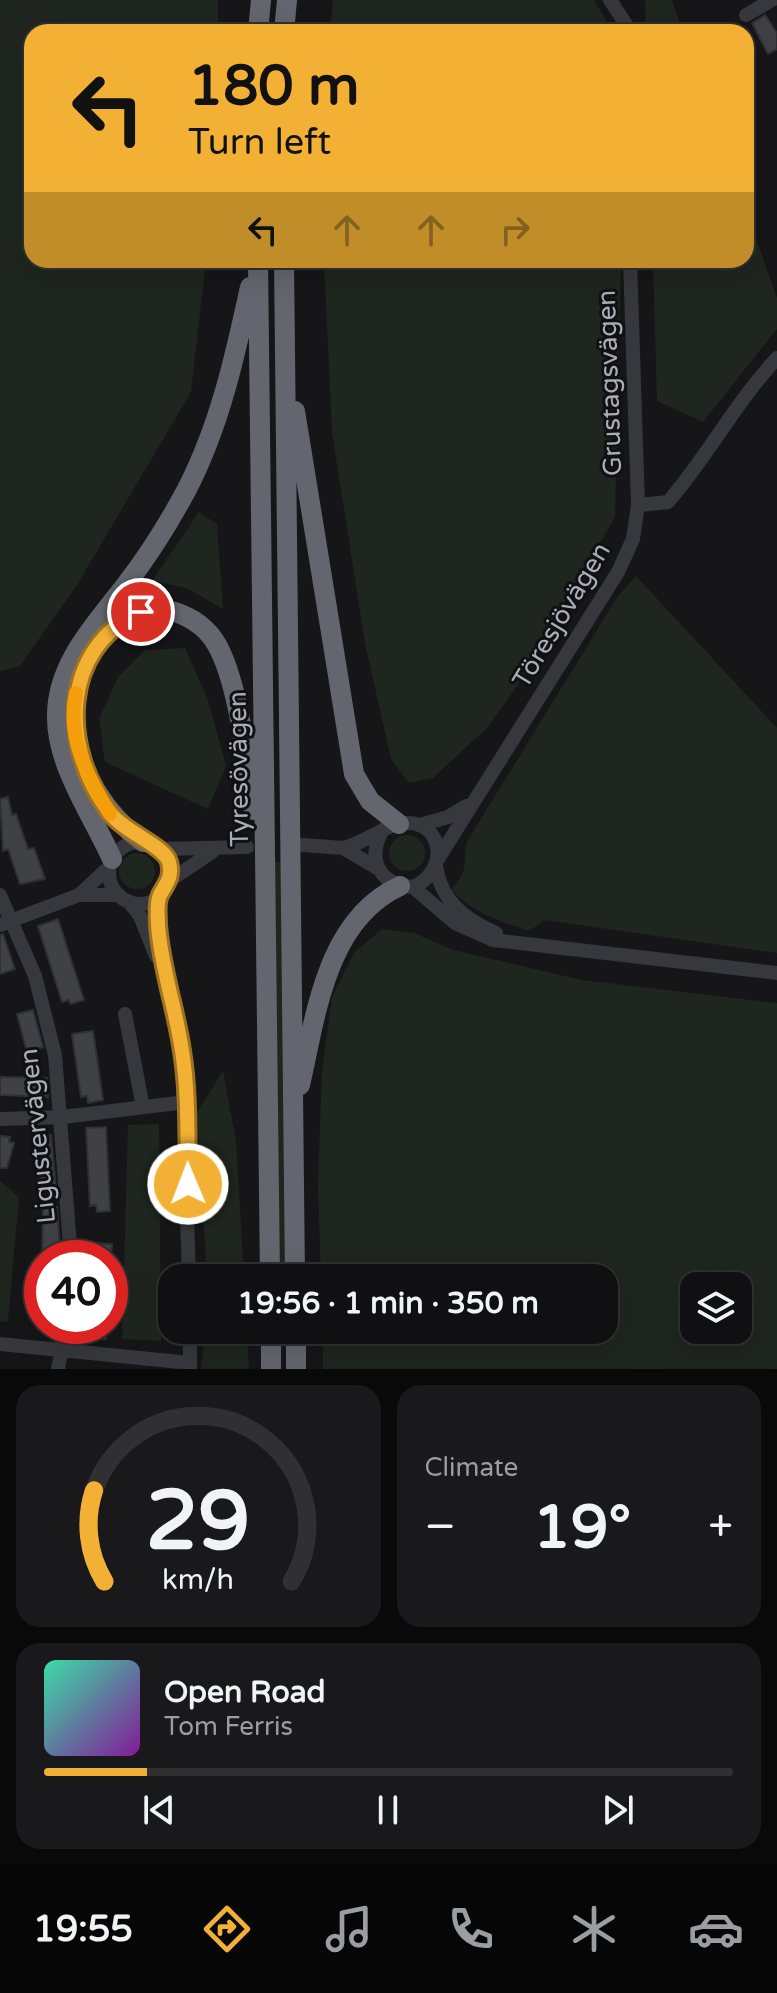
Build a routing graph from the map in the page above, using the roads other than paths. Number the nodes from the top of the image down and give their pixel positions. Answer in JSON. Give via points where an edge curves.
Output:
{"nodes":[{"id":1,"x":261,"y":0,"type":"edge"},
{"id":2,"x":287,"y":0,"type":"edge"},
{"id":3,"x":610,"y":0,"type":"edge"},
{"id":4,"x":772,"y":0,"type":"edge"},
{"id":5,"x":746,"y":15,"type":"dead end"},
{"id":6,"x":259,"y":24,"type":"edge"},
{"id":7,"x":285,"y":24,"type":"edge"},
{"id":8,"x":626,"y":24,"type":"edge"},
{"id":9,"x":255,"y":268,"type":"edge"},
{"id":10,"x":257,"y":268,"type":"edge"},
{"id":11,"x":284,"y":268,"type":"edge"},
{"id":12,"x":630,"y":268,"type":"edge"},
{"id":13,"x":285,"y":349,"type":"junction"},
{"id":14,"x":777,"y":358,"type":"edge"},
{"id":15,"x":638,"y":505,"type":"junction"},
{"id":16,"x":473,"y":801,"type":"junction"},
{"id":17,"x":420,"y":825,"type":"junction"},
{"id":18,"x":390,"y":828,"type":"junction"},
{"id":19,"x":152,"y":845,"type":"junction"},
{"id":20,"x":303,"y":845,"type":"dead end"},
{"id":21,"x":247,"y":847,"type":"dead end"},
{"id":22,"x":343,"y":848,"type":"junction"},
{"id":23,"x":214,"y":850,"type":"junction"},
{"id":24,"x":437,"y":862,"type":"junction"},
{"id":25,"x":111,"y":863,"type":"junction"},
{"id":26,"x":377,"y":868,"type":"junction"},
{"id":27,"x":265,"y":873,"type":"junction"},
{"id":28,"x":169,"y":881,"type":"junction"},
{"id":29,"x":406,"y":886,"type":"junction"},
{"id":30,"x":0,"y":895,"type":"edge"},
{"id":31,"x":79,"y":895,"type":"junction"},
{"id":32,"x":160,"y":896,"type":"junction"},
{"id":33,"x":124,"y":898,"type":"junction"},
{"id":34,"x":4,"y":923,"type":"edge"},
{"id":35,"x":512,"y":941,"type":"junction"},
{"id":36,"x":777,"y":973,"type":"edge"},
{"id":37,"x":169,"y":990,"type":"junction"},
{"id":38,"x":125,"y":1014,"type":"dead end"},
{"id":39,"x":186,"y":1102,"type":"junction"},
{"id":40,"x":143,"y":1107,"type":"junction"},
{"id":41,"x":63,"y":1117,"type":"junction"},
{"id":42,"x":0,"y":1119,"type":"edge"},
{"id":43,"x":293,"y":1119,"type":"junction"},
{"id":44,"x":70,"y":1240,"type":"edge"},
{"id":45,"x":189,"y":1264,"type":"edge"},
{"id":46,"x":270,"y":1264,"type":"edge"},
{"id":47,"x":295,"y":1264,"type":"edge"},
{"id":48,"x":0,"y":1344,"type":"edge"},
{"id":49,"x":63,"y":1344,"type":"edge"},
{"id":50,"x":190,"y":1344,"type":"edge"},
{"id":51,"x":271,"y":1344,"type":"edge"},
{"id":52,"x":296,"y":1344,"type":"edge"},
{"id":53,"x":62,"y":1351,"type":"junction"},
{"id":54,"x":190,"y":1366,"type":"edge"},
{"id":55,"x":58,"y":1369,"type":"edge"},
{"id":56,"x":271,"y":1369,"type":"edge"},
{"id":57,"x":296,"y":1369,"type":"edge"}],
"edges":[{"from":1,"to":6,"type":"highway"},
{"from":2,"to":7,"type":"highway"},
{"from":3,"to":8,"type":"street"},
{"from":4,"to":5,"type":"street"},
{"from":9,"to":25,"type":"highway","via":[[233,365],[204,454],[170,520],[80,645],[61,684],[58,735]]},
{"from":10,"to":27,"type":"highway","name":"Tyresövägen"},
{"from":11,"to":13,"type":"highway","name":"Tyresövägen"},
{"from":12,"to":15,"type":"street","name":"Grustagsvägen"},
{"from":13,"to":18,"type":"highway","via":[[351,761]]},
{"from":13,"to":43,"type":"highway","name":"Tyresövägen"},
{"from":14,"to":15,"type":"street","via":[[738,402],[668,502]]},
{"from":15,"to":16,"type":"street","name":"Töresjövägen","via":[[633,539],[618,572]]},
{"from":16,"to":17,"type":"street","via":[[457,813]]},
{"from":16,"to":24,"type":"street","name":"Töresjövägen"},
{"from":17,"to":18,"type":"street"},
{"from":17,"to":24,"type":"street","via":[[437,846]]},
{"from":18,"to":22,"type":"street"},
{"from":18,"to":26,"type":"street","via":[[374,856]]},
{"from":19,"to":23,"type":"street"},
{"from":19,"to":25,"type":"street","via":[[128,844]]},
{"from":19,"to":27,"type":"highway","via":[[110,813],[91,782],[77,746],[73,706],[102,639],[115,626],[141,612],[169,611],[207,630],[223,657]]},
{"from":19,"to":28,"type":"street","via":[[170,863]]},
{"from":20,"to":22,"type":"street"},
{"from":21,"to":23,"type":"street"},
{"from":22,"to":26,"type":"street"},
{"from":23,"to":28,"type":"street"},
{"from":24,"to":29,"type":"street","via":[[430,877]]},
{"from":24,"to":35,"type":"street","via":[[442,889],[461,914]]},
{"from":25,"to":31,"type":"street"},
{"from":25,"to":33,"type":"street","via":[[111,886]]},
{"from":26,"to":29,"type":"street"},
{"from":27,"to":46,"type":"highway","name":"Tyresövägen"},
{"from":28,"to":32,"type":"street"},
{"from":29,"to":35,"type":"street","via":[[475,935]]},
{"from":29,"to":43,"type":"highway","via":[[366,910],[338,948]]},
{"from":30,"to":34,"type":"street","name":"Ligustervägen"},
{"from":31,"to":33,"type":"street"},
{"from":31,"to":34,"type":"street"},
{"from":32,"to":33,"type":"street","via":[[150,902]]},
{"from":32,"to":37,"type":"street","via":[[158,928]]},
{"from":33,"to":37,"type":"street","via":[[147,931]]},
{"from":34,"to":41,"type":"street","name":"Ligustervägen","via":[[44,1003]]},
{"from":35,"to":36,"type":"street"},
{"from":37,"to":39,"type":"street"},
{"from":38,"to":40,"type":"street"},
{"from":39,"to":40,"type":"street"},
{"from":39,"to":45,"type":"street"},
{"from":40,"to":41,"type":"street"},
{"from":41,"to":42,"type":"street"},
{"from":41,"to":44,"type":"street","name":"Ligustervägen"},
{"from":43,"to":47,"type":"highway","name":"Tyresövägen"},
{"from":48,"to":53,"type":"street"},
{"from":49,"to":53,"type":"street"},
{"from":50,"to":54,"type":"street"},
{"from":51,"to":56,"type":"highway"},
{"from":52,"to":57,"type":"highway"},
{"from":53,"to":54,"type":"street"},
{"from":53,"to":55,"type":"street"}]}
